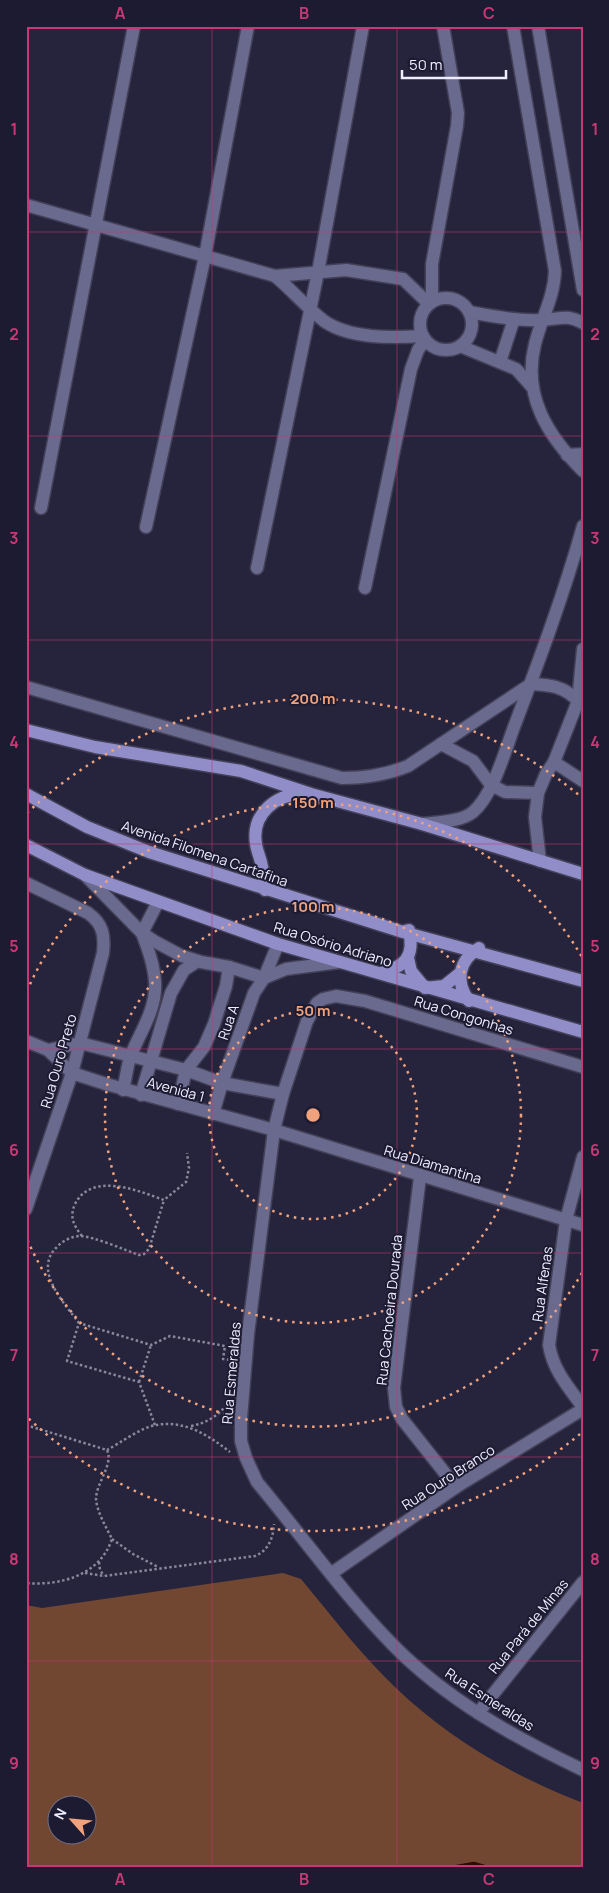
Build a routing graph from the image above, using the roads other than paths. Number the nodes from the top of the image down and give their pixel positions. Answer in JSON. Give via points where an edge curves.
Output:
{"nodes":[{"id":1,"x":134,"y":26,"type":"edge"},
{"id":2,"x":248,"y":26,"type":"edge"},
{"id":3,"x":363,"y":26,"type":"edge"},
{"id":4,"x":443,"y":26,"type":"edge"},
{"id":5,"x":513,"y":26,"type":"edge"},
{"id":6,"x":538,"y":26,"type":"edge"},
{"id":7,"x":26,"y":205,"type":"edge"},
{"id":8,"x":95,"y":224,"type":"junction"},
{"id":9,"x":205,"y":256,"type":"junction"},
{"id":10,"x":318,"y":272,"type":"junction"},
{"id":11,"x":275,"y":276,"type":"junction"},
{"id":12,"x":583,"y":290,"type":"edge"},
{"id":13,"x":430,"y":303,"type":"junction"},
{"id":14,"x":309,"y":306,"type":"junction"},
{"id":15,"x":469,"y":312,"type":"junction"},
{"id":16,"x":514,"y":319,"type":"junction"},
{"id":17,"x":542,"y":320,"type":"junction"},
{"id":18,"x":583,"y":323,"type":"edge"},
{"id":19,"x":424,"y":338,"type":"junction"},
{"id":20,"x":460,"y":346,"type":"junction"},
{"id":21,"x":500,"y":362,"type":"junction"},
{"id":22,"x":533,"y":388,"type":"junction"},
{"id":23,"x":583,"y":454,"type":"edge"},
{"id":24,"x":567,"y":455,"type":"junction"},
{"id":25,"x":583,"y":471,"type":"edge"},
{"id":26,"x":41,"y":508,"type":"dead end"},
{"id":27,"x":583,"y":526,"type":"edge"},
{"id":28,"x":146,"y":527,"type":"dead end"},
{"id":29,"x":256,"y":568,"type":"dead end"},
{"id":30,"x":365,"y":588,"type":"dead end"},
{"id":31,"x":583,"y":649,"type":"edge"},
{"id":32,"x":531,"y":684,"type":"junction"},
{"id":33,"x":26,"y":687,"type":"edge"},
{"id":34,"x":578,"y":701,"type":"junction"},
{"id":35,"x":26,"y":730,"type":"edge"},
{"id":36,"x":441,"y":744,"type":"junction"},
{"id":37,"x":554,"y":762,"type":"junction"},
{"id":38,"x":583,"y":781,"type":"edge"},
{"id":39,"x":492,"y":785,"type":"junction"},
{"id":40,"x":538,"y":793,"type":"junction"},
{"id":41,"x":26,"y":794,"type":"edge"},
{"id":42,"x":311,"y":794,"type":"junction"},
{"id":43,"x":422,"y":824,"type":"junction"},
{"id":44,"x":26,"y":845,"type":"edge"},
{"id":45,"x":540,"y":861,"type":"junction"},
{"id":46,"x":583,"y":874,"type":"edge"},
{"id":47,"x":85,"y":875,"type":"junction"},
{"id":48,"x":26,"y":883,"type":"edge"},
{"id":49,"x":265,"y":890,"type":"junction"},
{"id":50,"x":158,"y":902,"type":"junction"},
{"id":51,"x":403,"y":932,"type":"junction"},
{"id":52,"x":142,"y":933,"type":"junction"},
{"id":53,"x":278,"y":944,"type":"junction"},
{"id":54,"x":488,"y":955,"type":"junction"},
{"id":55,"x":408,"y":958,"type":"junction"},
{"id":56,"x":198,"y":961,"type":"junction"},
{"id":57,"x":341,"y":962,"type":"junction"},
{"id":58,"x":229,"y":966,"type":"junction"},
{"id":59,"x":380,"y":973,"type":"junction"},
{"id":60,"x":459,"y":974,"type":"junction"},
{"id":61,"x":264,"y":978,"type":"junction"},
{"id":62,"x":583,"y":981,"type":"edge"},
{"id":63,"x":425,"y":988,"type":"junction"},
{"id":64,"x":336,"y":996,"type":"joint"},
{"id":65,"x":469,"y":1001,"type":"junction"},
{"id":66,"x":583,"y":1032,"type":"edge"},
{"id":67,"x":26,"y":1042,"type":"edge"},
{"id":68,"x":80,"y":1044,"type":"junction"},
{"id":69,"x":48,"y":1050,"type":"junction"},
{"id":70,"x":131,"y":1056,"type":"junction"},
{"id":71,"x":151,"y":1062,"type":"junction"},
{"id":72,"x":583,"y":1067,"type":"edge"},
{"id":73,"x":186,"y":1070,"type":"junction"},
{"id":74,"x":72,"y":1072,"type":"junction"},
{"id":75,"x":222,"y":1082,"type":"junction"},
{"id":76,"x":123,"y":1090,"type":"junction"},
{"id":77,"x":283,"y":1094,"type":"junction"},
{"id":78,"x":141,"y":1095,"type":"junction"},
{"id":79,"x":178,"y":1104,"type":"junction"},
{"id":80,"x":213,"y":1114,"type":"junction"},
{"id":81,"x":274,"y":1130,"type":"junction"},
{"id":82,"x":583,"y":1157,"type":"edge"},
{"id":83,"x":420,"y":1176,"type":"junction"},
{"id":84,"x":26,"y":1209,"type":"edge"},
{"id":85,"x":566,"y":1220,"type":"junction"},
{"id":86,"x":583,"y":1225,"type":"edge"},
{"id":87,"x":583,"y":1408,"type":"edge"},
{"id":88,"x":456,"y":1487,"type":"junction"},
{"id":89,"x":332,"y":1573,"type":"junction"},
{"id":90,"x":583,"y":1582,"type":"edge"},
{"id":91,"x":478,"y":1713,"type":"junction"},
{"id":92,"x":583,"y":1770,"type":"edge"}],
"edges":[{"from":1,"to":8,"type":"street"},
{"from":2,"to":9,"type":"street"},
{"from":3,"to":10,"type":"street"},
{"from":4,"to":13,"type":"street","via":[[458,113],[432,264]]},
{"from":5,"to":17,"type":"street","via":[[555,271],[555,289]]},
{"from":6,"to":12,"type":"street"},
{"from":7,"to":8,"type":"street"},
{"from":8,"to":9,"type":"street"},
{"from":8,"to":26,"type":"street"},
{"from":9,"to":11,"type":"street"},
{"from":9,"to":28,"type":"street"},
{"from":10,"to":11,"type":"street"},
{"from":10,"to":13,"type":"street","via":[[346,270],[403,279]]},
{"from":10,"to":14,"type":"street"},
{"from":11,"to":14,"type":"street"},
{"from":13,"to":15,"type":"street","via":[[448,298],[464,305]]},
{"from":13,"to":19,"type":"street","via":[[420,319]]},
{"from":14,"to":19,"type":"street","via":[[325,321],[344,331],[382,337]]},
{"from":14,"to":29,"type":"street"},
{"from":15,"to":16,"type":"street"},
{"from":15,"to":20,"type":"street","via":[[471,330]]},
{"from":16,"to":17,"type":"street"},
{"from":16,"to":21,"type":"street"},
{"from":17,"to":18,"type":"street","via":[[562,316]]},
{"from":17,"to":22,"type":"street","via":[[532,363]]},
{"from":19,"to":20,"type":"street","via":[[432,347],[442,350]]},
{"from":19,"to":30,"type":"street","via":[[411,369]]},
{"from":20,"to":21,"type":"street"},
{"from":21,"to":22,"type":"street","via":[[516,369]]},
{"from":22,"to":24,"type":"street","via":[[544,423]]},
{"from":23,"to":24,"type":"street"},
{"from":24,"to":25,"type":"street"},
{"from":27,"to":32,"type":"street"},
{"from":31,"to":34,"type":"street"},
{"from":32,"to":34,"type":"street","via":[[563,689]]},
{"from":32,"to":36,"type":"street"},
{"from":32,"to":39,"type":"street"},
{"from":33,"to":36,"type":"street","via":[[342,778],[388,774],[408,766]]},
{"from":34,"to":37,"type":"street"},
{"from":35,"to":42,"type":"main road","via":[[95,747],[242,771]]},
{"from":36,"to":39,"type":"street","via":[[473,760]]},
{"from":37,"to":38,"type":"street"},
{"from":37,"to":40,"type":"street"},
{"from":39,"to":40,"type":"street","via":[[505,792]]},
{"from":39,"to":43,"type":"street","via":[[473,812]]},
{"from":40,"to":45,"type":"street","via":[[534,817]]},
{"from":41,"to":49,"type":"main road","name":"Avenida Filomena Cartafina","via":[[87,827],[149,852]]},
{"from":42,"to":43,"type":"main road"},
{"from":42,"to":49,"type":"main road","via":[[282,797],[267,807],[260,818],[255,840],[263,867]]},
{"from":43,"to":45,"type":"main road"},
{"from":44,"to":47,"type":"main road","name":"Rua Osório Adriano"},
{"from":45,"to":46,"type":"main road"},
{"from":47,"to":50,"type":"main road","name":"Rua Osório Adriano"},
{"from":47,"to":52,"type":"street"},
{"from":48,"to":68,"type":"street","name":"Rua Ouro Preto","via":[[68,902],[96,920],[104,938]]},
{"from":49,"to":51,"type":"main road","name":"Avenida Filomena Cartafina"},
{"from":50,"to":52,"type":"street"},
{"from":50,"to":53,"type":"main road","name":"Rua Osório Adriano"},
{"from":51,"to":54,"type":"main road","name":"Avenida Filomena Cartafina"},
{"from":51,"to":55,"type":"main road","via":[[409,930],[411,940]]},
{"from":52,"to":56,"type":"street","via":[[182,956]]},
{"from":52,"to":70,"type":"street","via":[[152,961],[155,983],[145,1028]]},
{"from":53,"to":57,"type":"main road","name":"Rua Osório Adriano"},
{"from":53,"to":61,"type":"street","name":"Rua A"},
{"from":54,"to":60,"type":"main road","via":[[481,947],[476,950],[465,960]]},
{"from":54,"to":62,"type":"main road","name":"Avenida Filomena Cartafina"},
{"from":55,"to":59,"type":"main road","via":[[396,969]]},
{"from":55,"to":63,"type":"main road","via":[[411,971]]},
{"from":56,"to":58,"type":"street"},
{"from":56,"to":71,"type":"street","via":[[184,970],[171,993]]},
{"from":57,"to":59,"type":"main road","name":"Rua Osório Adriano"},
{"from":57,"to":61,"type":"street","via":[[286,969]]},
{"from":58,"to":61,"type":"street"},
{"from":58,"to":73,"type":"street","name":"Rua A","via":[[214,1024],[204,1047]]},
{"from":59,"to":63,"type":"main road","name":"Rua Osório Adriano"},
{"from":60,"to":63,"type":"main road","via":[[444,986]]},
{"from":60,"to":65,"type":"main road","via":[[463,992]]},
{"from":61,"to":75,"type":"street","name":"Rua A","via":[[254,993]]},
{"from":63,"to":65,"type":"main road","name":"Rua Osório Adriano"},
{"from":64,"to":72,"type":"street","name":"Rua Congonhas","via":[[365,1001]]},
{"from":64,"to":77,"type":"street","name":"Rua Esmeraldas","via":[[323,999],[311,1012]]},
{"from":65,"to":66,"type":"main road","name":"Rua Osório Adriano"},
{"from":67,"to":69,"type":"street"},
{"from":68,"to":69,"type":"street"},
{"from":68,"to":70,"type":"street"},
{"from":68,"to":74,"type":"street","name":"Rua Ouro Preto"},
{"from":69,"to":74,"type":"street"},
{"from":70,"to":71,"type":"street"},
{"from":70,"to":76,"type":"street"},
{"from":71,"to":73,"type":"street"},
{"from":71,"to":78,"type":"street"},
{"from":73,"to":75,"type":"street"},
{"from":73,"to":79,"type":"street"},
{"from":74,"to":76,"type":"street","name":"Avenida 1"},
{"from":74,"to":84,"type":"street","name":"Rua Ouro Preto"},
{"from":75,"to":77,"type":"street"},
{"from":75,"to":80,"type":"street","name":"Rua A"},
{"from":76,"to":78,"type":"street","name":"Avenida 1"},
{"from":77,"to":81,"type":"street","name":"Rua Esmeraldas"},
{"from":78,"to":79,"type":"street","name":"Avenida 1"},
{"from":79,"to":80,"type":"street","name":"Avenida 1"},
{"from":80,"to":81,"type":"street","name":"Avenida 1"},
{"from":81,"to":83,"type":"street","name":"Rua Diamantina"},
{"from":81,"to":89,"type":"street","name":"Rua Esmeraldas","via":[[248,1334],[241,1441],[257,1482]]},
{"from":82,"to":85,"type":"street","name":"Rua Alfenas"},
{"from":83,"to":85,"type":"street","name":"Rua Diamantina"},
{"from":83,"to":88,"type":"street","name":"Rua Cachoeira Dourada","via":[[395,1379],[396,1407]]},
{"from":85,"to":86,"type":"street","name":"Rua Diamantina"},
{"from":85,"to":87,"type":"street","name":"Rua Alfenas","via":[[549,1345],[557,1372]]},
{"from":87,"to":88,"type":"street","name":"Rua Ouro Branco"},
{"from":88,"to":89,"type":"street","name":"Rua Ouro Branco"},
{"from":89,"to":91,"type":"street","name":"Rua Esmeraldas","via":[[394,1646],[440,1686]]},
{"from":90,"to":91,"type":"street","name":"Rua Pará de Minas"},
{"from":91,"to":92,"type":"street","name":"Rua Esmeraldas"}]}
